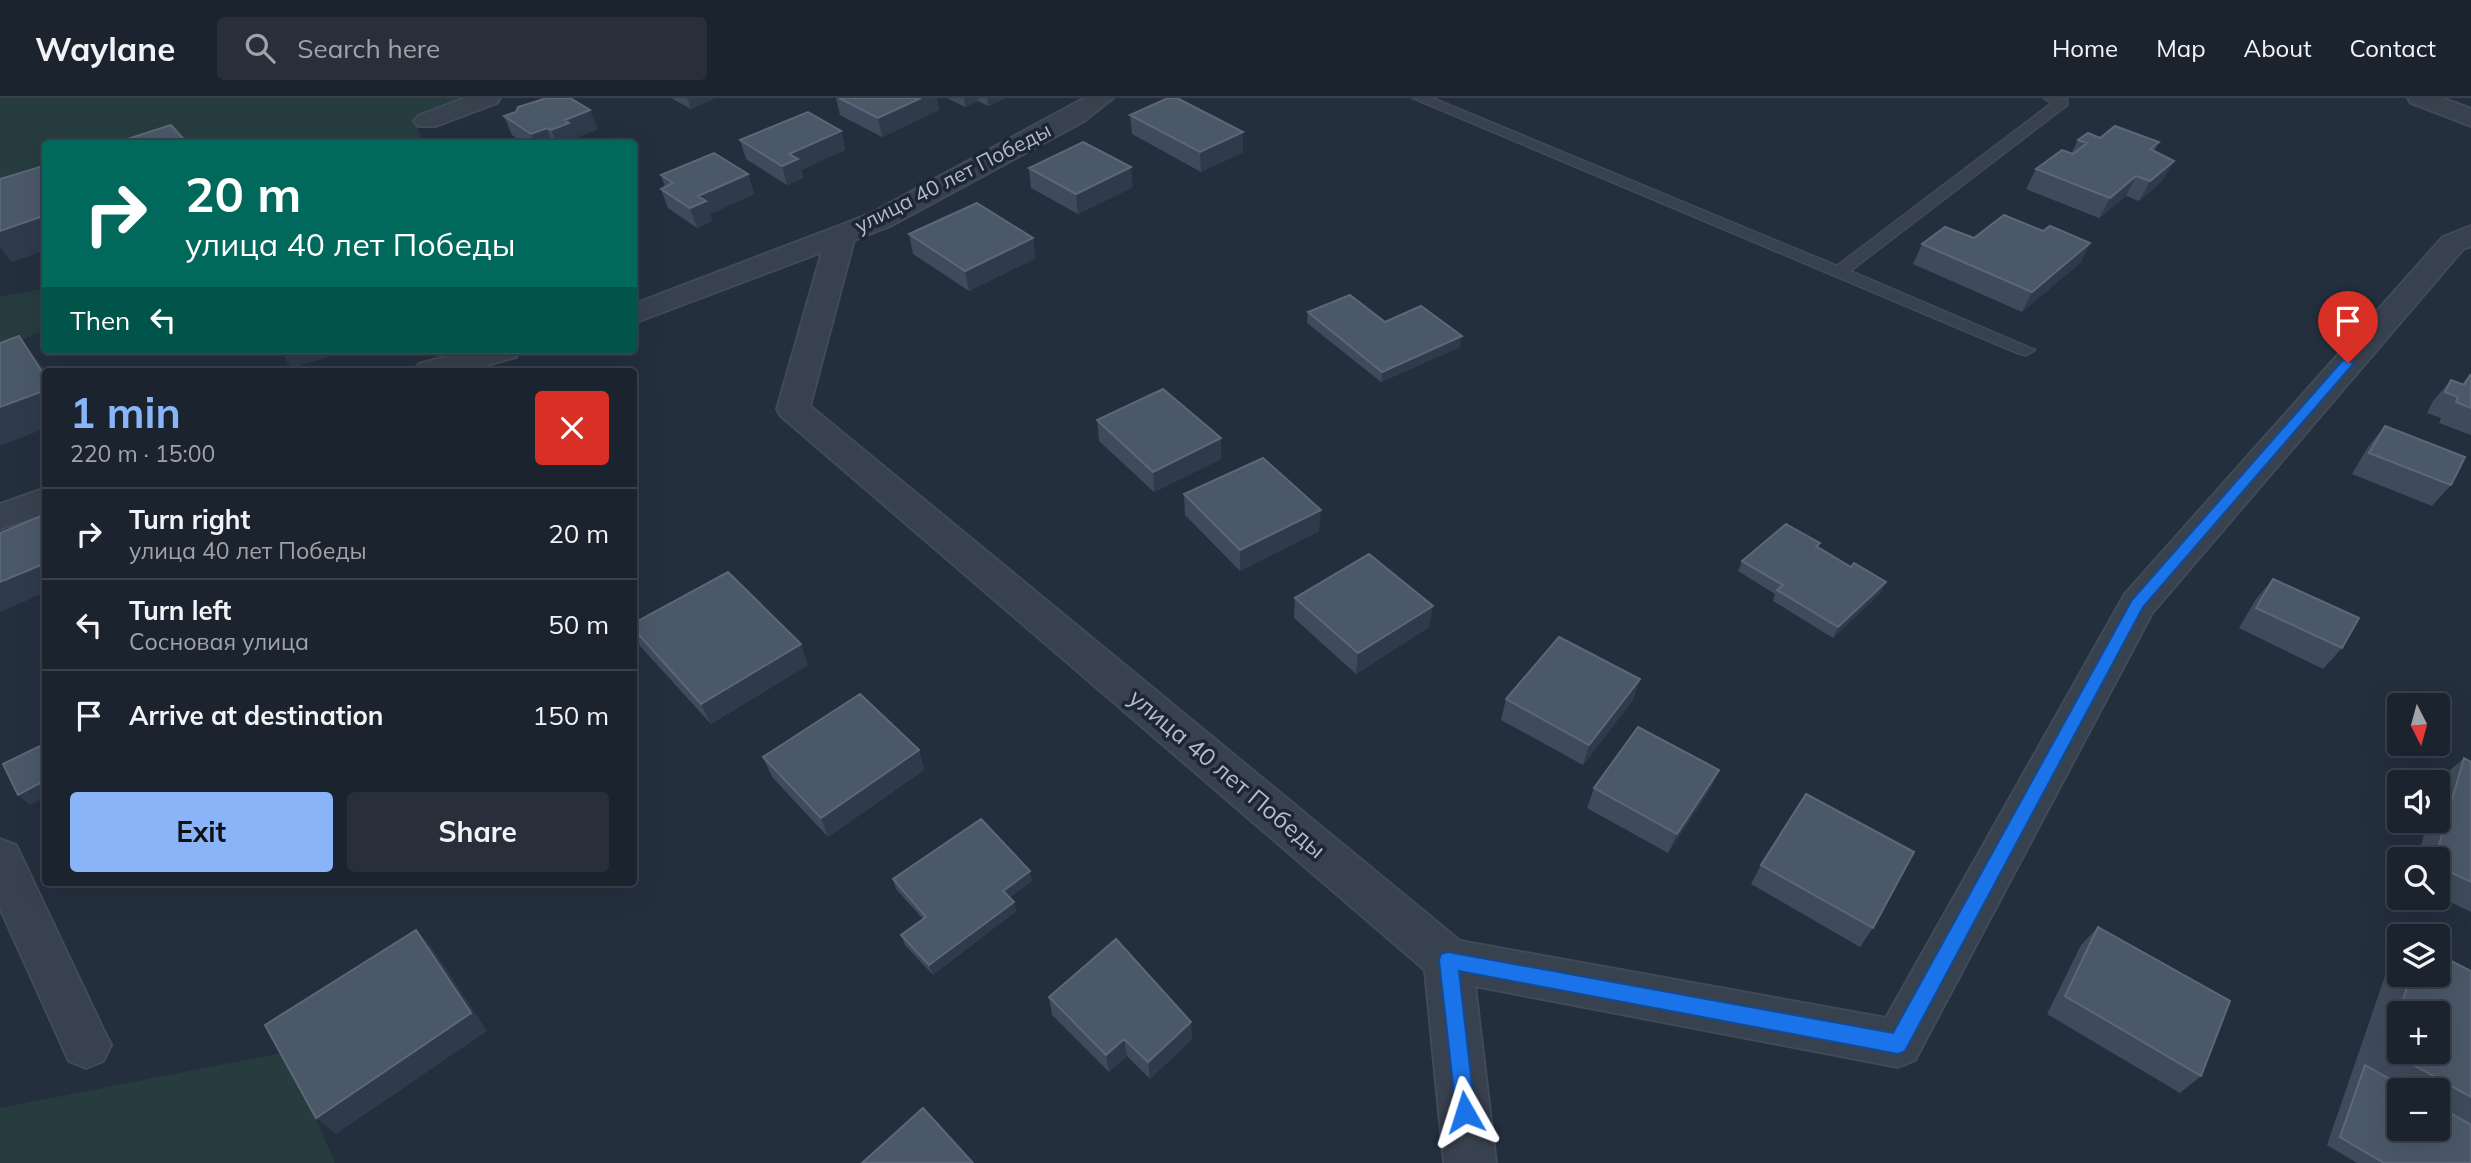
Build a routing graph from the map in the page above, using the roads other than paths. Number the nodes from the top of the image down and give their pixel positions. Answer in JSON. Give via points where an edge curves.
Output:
{"nodes":[{"id":1,"x":488,"y":98,"type":"edge"},
{"id":2,"x":1101,"y":98,"type":"edge"},
{"id":3,"x":1420,"y":98,"type":"edge"},
{"id":4,"x":2051,"y":98,"type":"edge"},
{"id":5,"x":2420,"y":98,"type":"edge"},
{"id":6,"x":2471,"y":118,"type":"edge"},
{"id":7,"x":427,"y":121,"type":"dead end"},
{"id":8,"x":841,"y":235,"type":"junction"},
{"id":9,"x":2471,"y":235,"type":"edge"},
{"id":10,"x":1839,"y":272,"type":"junction"},
{"id":11,"x":637,"y":313,"type":"edge"},
{"id":12,"x":2026,"y":350,"type":"dead end"},
{"id":13,"x":491,"y":354,"type":"edge"},
{"id":14,"x":441,"y":368,"type":"edge"},
{"id":15,"x":42,"y":501,"type":"edge"},
{"id":16,"x":0,"y":517,"type":"edge"},
{"id":17,"x":0,"y":858,"type":"edge"},
{"id":18,"x":1448,"y":960,"type":"junction"},
{"id":19,"x":86,"y":1045,"type":"dead end"},
{"id":20,"x":1470,"y":1163,"type":"edge"}],
"edges":[{"from":1,"to":7,"type":"street"},
{"from":2,"to":8,"type":"street","name":"улица 40 лет Победы","via":[[880,220]]},
{"from":3,"to":10,"type":"lane"},
{"from":4,"to":10,"type":"lane","via":[[2062,102]]},
{"from":5,"to":6,"type":"street"},
{"from":8,"to":11,"type":"street","name":"улица 40 лет Победы"},
{"from":8,"to":18,"type":"street","name":"улица 40 лет Победы","via":[[793,409]]},
{"from":9,"to":18,"type":"street","name":"улица 40 лет Победы","via":[[2453,243],[2138,604],[1898,1044]]},
{"from":10,"to":12,"type":"lane"},
{"from":13,"to":14,"type":"street"},
{"from":15,"to":16,"type":"street"},
{"from":17,"to":19,"type":"street"},
{"from":18,"to":20,"type":"street"}]}
